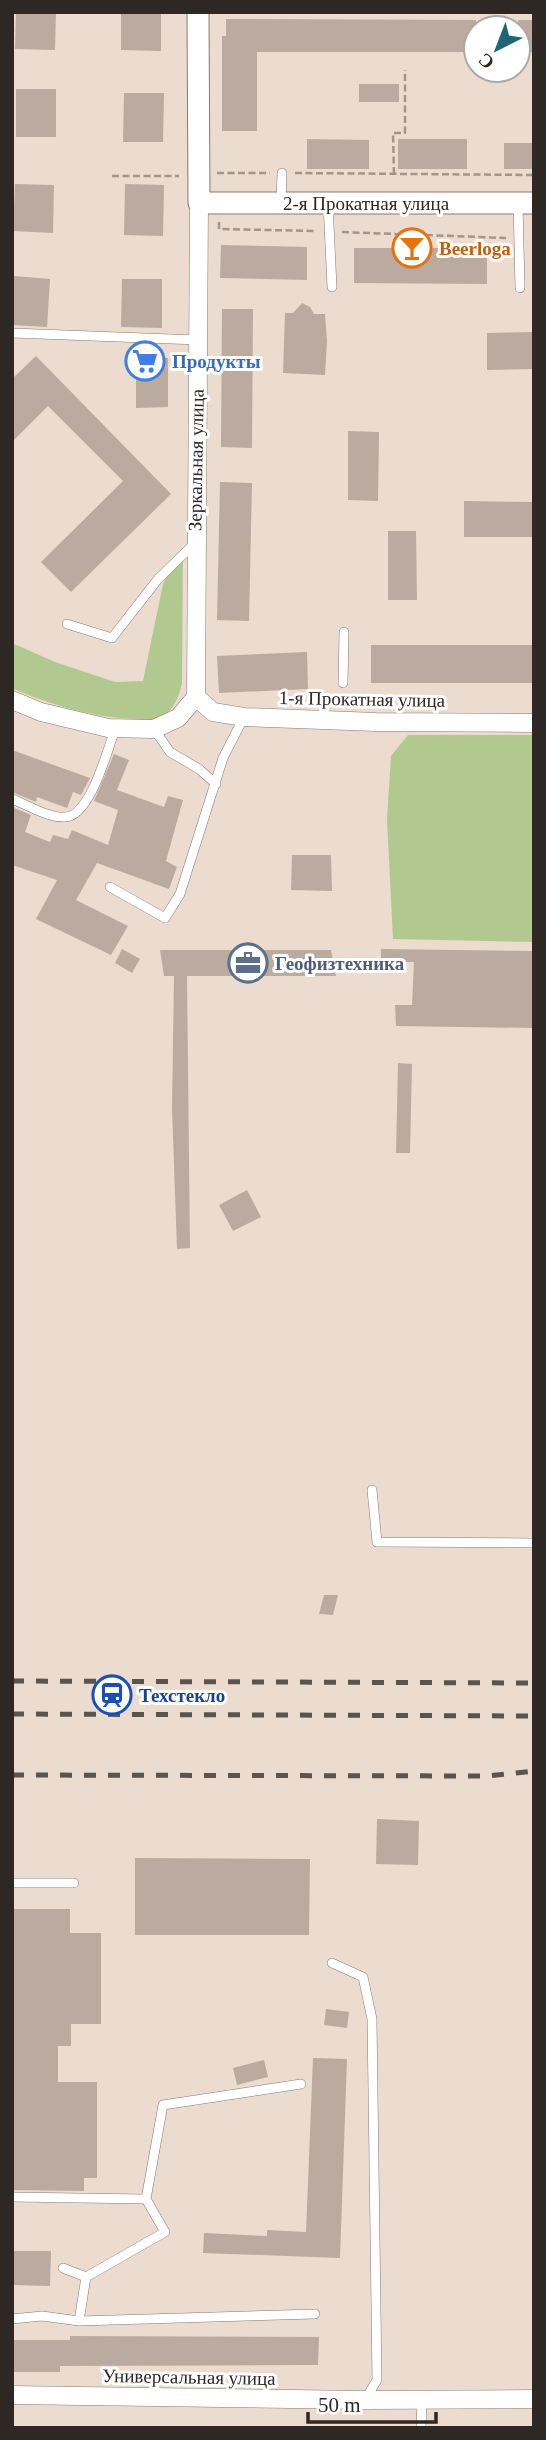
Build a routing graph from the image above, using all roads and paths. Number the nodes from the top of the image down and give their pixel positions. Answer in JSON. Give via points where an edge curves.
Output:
{"nodes":[{"id":1,"x":198,"y":12,"type":"edge"},
{"id":2,"x":405,"y":70,"type":"dead end"},
{"id":3,"x":277,"y":173,"type":"joint"},
{"id":4,"x":295,"y":173,"type":"dead end"},
{"id":5,"x":209,"y":174,"type":"junction"},
{"id":6,"x":394,"y":174,"type":"junction"},
{"id":7,"x":534,"y":175,"type":"edge"},
{"id":8,"x":112,"y":176,"type":"dead end"},
{"id":9,"x":209,"y":203,"type":"junction"},
{"id":10,"x":281,"y":203,"type":"junction"},
{"id":11,"x":328,"y":203,"type":"junction"},
{"id":12,"x":526,"y":203,"type":"edge"},
{"id":13,"x":329,"y":231,"type":"junction"},
{"id":14,"x":519,"y":239,"type":"junction"},
{"id":15,"x":332,"y":288,"type":"dead end"},
{"id":16,"x":520,"y":288,"type":"dead end"},
{"id":17,"x":12,"y":332,"type":"edge"},
{"id":18,"x":198,"y":340,"type":"junction"},
{"id":19,"x":196,"y":542,"type":"junction"},
{"id":20,"x":67,"y":624,"type":"dead end"},
{"id":21,"x":344,"y":632,"type":"dead end"},
{"id":22,"x":343,"y":683,"type":"dead end"},
{"id":23,"x":196,"y":697,"type":"junction"},
{"id":24,"x":12,"y":700,"type":"edge"},
{"id":25,"x":244,"y":717,"type":"junction"},
{"id":26,"x":534,"y":723,"type":"edge"},
{"id":27,"x":115,"y":729,"type":"junction"},
{"id":28,"x":154,"y":729,"type":"junction"},
{"id":29,"x":216,"y":784,"type":"junction"},
{"id":30,"x":12,"y":799,"type":"edge"},
{"id":31,"x":110,"y":887,"type":"dead end"},
{"id":32,"x":372,"y":1490,"type":"dead end"},
{"id":33,"x":534,"y":1543,"type":"edge"},
{"id":34,"x":12,"y":1883,"type":"edge"},
{"id":35,"x":74,"y":1883,"type":"dead end"},
{"id":36,"x":332,"y":1963,"type":"dead end"},
{"id":37,"x":301,"y":2084,"type":"dead end"},
{"id":38,"x":12,"y":2197,"type":"edge"},
{"id":39,"x":146,"y":2199,"type":"junction"},
{"id":40,"x":63,"y":2268,"type":"dead end"},
{"id":41,"x":86,"y":2277,"type":"junction"},
{"id":42,"x":315,"y":2314,"type":"dead end"},
{"id":43,"x":12,"y":2319,"type":"edge"},
{"id":44,"x":79,"y":2321,"type":"junction"},
{"id":45,"x":12,"y":2395,"type":"edge"},
{"id":46,"x":534,"y":2399,"type":"edge"},
{"id":47,"x":365,"y":2400,"type":"junction"},
{"id":48,"x":422,"y":2400,"type":"junction"},
{"id":49,"x":421,"y":2428,"type":"edge"}],
"edges":[{"from":1,"to":5,"type":"street","name":"Зеркальная улица"},
{"from":2,"to":6,"type":"path","via":[[405,133],[393,133]]},
{"from":3,"to":5,"type":"path"},
{"from":3,"to":10,"type":"lane"},
{"from":4,"to":6,"type":"path"},
{"from":5,"to":8,"type":"path"},
{"from":5,"to":9,"type":"street","name":"Зеркальная улица"},
{"from":5,"to":9,"type":"path"},
{"from":6,"to":7,"type":"path"},
{"from":9,"to":10,"type":"street","name":"2-я Прокатная улица"},
{"from":9,"to":13,"type":"path","via":[[219,229]]},
{"from":9,"to":18,"type":"street","name":"Зеркальная улица"},
{"from":10,"to":11,"type":"street","name":"2-я Прокатная улица"},
{"from":11,"to":12,"type":"street","name":"2-я Прокатная улица"},
{"from":11,"to":13,"type":"lane"},
{"from":12,"to":14,"type":"lane"},
{"from":13,"to":14,"type":"path"},
{"from":13,"to":15,"type":"lane"},
{"from":14,"to":16,"type":"lane"},
{"from":17,"to":18,"type":"lane"},
{"from":18,"to":19,"type":"street","name":"Зеркальная улица"},
{"from":19,"to":20,"type":"lane","via":[[158,579],[111,638]]},
{"from":19,"to":23,"type":"street","name":"Зеркальная улица"},
{"from":21,"to":22,"type":"lane"},
{"from":23,"to":25,"type":"street","name":"1-я Прокатная улица","via":[[213,712]]},
{"from":23,"to":28,"type":"street","via":[[178,718]]},
{"from":24,"to":27,"type":"street","via":[[41,712]]},
{"from":25,"to":26,"type":"street","name":"1-я Прокатная улица"},
{"from":25,"to":29,"type":"lane","via":[[223,758]]},
{"from":27,"to":28,"type":"street"},
{"from":27,"to":30,"type":"lane","via":[[87,800],[77,812],[67,818],[54,816]]},
{"from":28,"to":29,"type":"lane","via":[[170,752]]},
{"from":29,"to":31,"type":"lane","via":[[180,894],[165,918]]},
{"from":32,"to":33,"type":"lane","via":[[377,1542]]},
{"from":34,"to":35,"type":"lane"},
{"from":36,"to":47,"type":"lane","via":[[363,1977],[372,2018],[377,2380]]},
{"from":37,"to":39,"type":"lane","via":[[163,2105]]},
{"from":38,"to":39,"type":"lane"},
{"from":39,"to":41,"type":"lane","via":[[165,2232]]},
{"from":40,"to":41,"type":"lane"},
{"from":41,"to":44,"type":"lane"},
{"from":42,"to":44,"type":"lane"},
{"from":43,"to":44,"type":"lane","via":[[42,2316]]},
{"from":45,"to":47,"type":"street","name":"Универсальная улица"},
{"from":46,"to":48,"type":"street","name":"Универсальная улица"},
{"from":47,"to":48,"type":"street","name":"Универсальная улица"},
{"from":48,"to":49,"type":"lane"}]}
